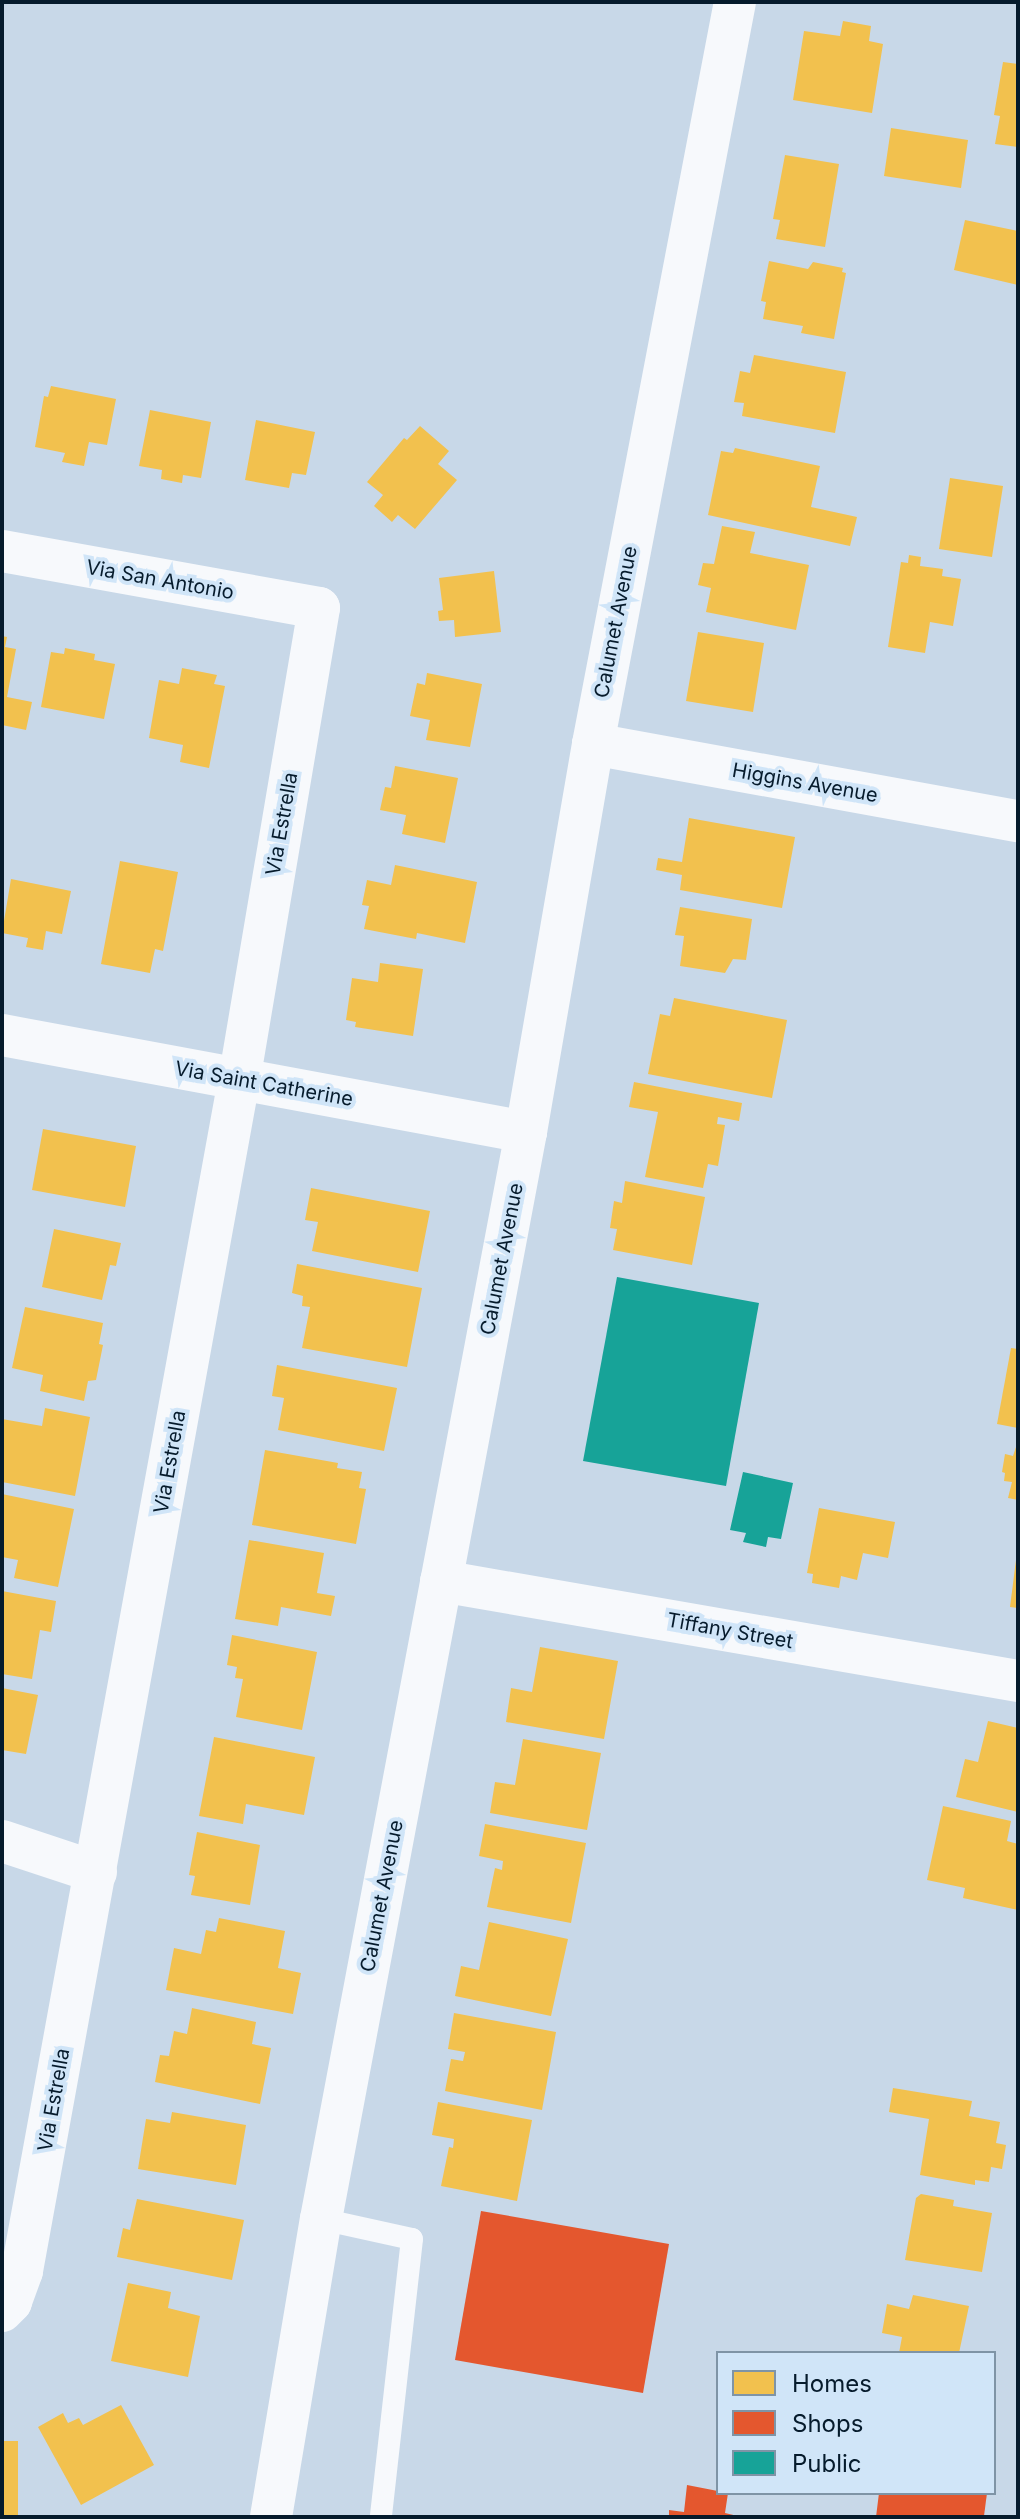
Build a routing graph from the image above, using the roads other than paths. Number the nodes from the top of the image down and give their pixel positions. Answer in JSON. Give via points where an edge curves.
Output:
{"nodes":[{"id":1,"x":735,"y":2,"type":"edge"},
{"id":2,"x":2,"y":551,"type":"edge"},
{"id":3,"x":319,"y":608,"type":"joint"},
{"id":4,"x":593,"y":744,"type":"junction"},
{"id":5,"x":1018,"y":821,"type":"edge"},
{"id":6,"x":2,"y":1035,"type":"edge"},
{"id":7,"x":239,"y":1080,"type":"junction"},
{"id":8,"x":526,"y":1132,"type":"junction"},
{"id":9,"x":441,"y":1581,"type":"junction"},
{"id":10,"x":1018,"y":1681,"type":"edge"},
{"id":11,"x":2,"y":1841,"type":"edge"},
{"id":12,"x":96,"y":1872,"type":"junction"},
{"id":13,"x":321,"y":2219,"type":"junction"},
{"id":14,"x":2,"y":2311,"type":"edge"},
{"id":15,"x":271,"y":2517,"type":"edge"},
{"id":16,"x":381,"y":2517,"type":"edge"}],
"edges":[{"from":1,"to":4,"type":"street","name":"Calumet Avenue"},
{"from":2,"to":3,"type":"street","name":"Via San Antonio"},
{"from":3,"to":7,"type":"street","name":"Via Estrella"},
{"from":4,"to":5,"type":"street","name":"Higgins Avenue"},
{"from":4,"to":8,"type":"street","name":"Calumet Avenue"},
{"from":6,"to":7,"type":"street","name":"Via Saint Catherine"},
{"from":7,"to":8,"type":"street","name":"Via Saint Catherine"},
{"from":7,"to":12,"type":"street","name":"Via Estrella"},
{"from":8,"to":9,"type":"street","name":"Calumet Avenue"},
{"from":9,"to":10,"type":"street","name":"Tiffany Street"},
{"from":9,"to":13,"type":"street","name":"Calumet Avenue"},
{"from":11,"to":12,"type":"street"},
{"from":12,"to":14,"type":"street","name":"Via Estrella","via":[[22,2271],[11,2302]]},
{"from":13,"to":15,"type":"street","name":"Calumet Avenue"},
{"from":13,"to":16,"type":"lane","via":[[412,2239]]}]}
